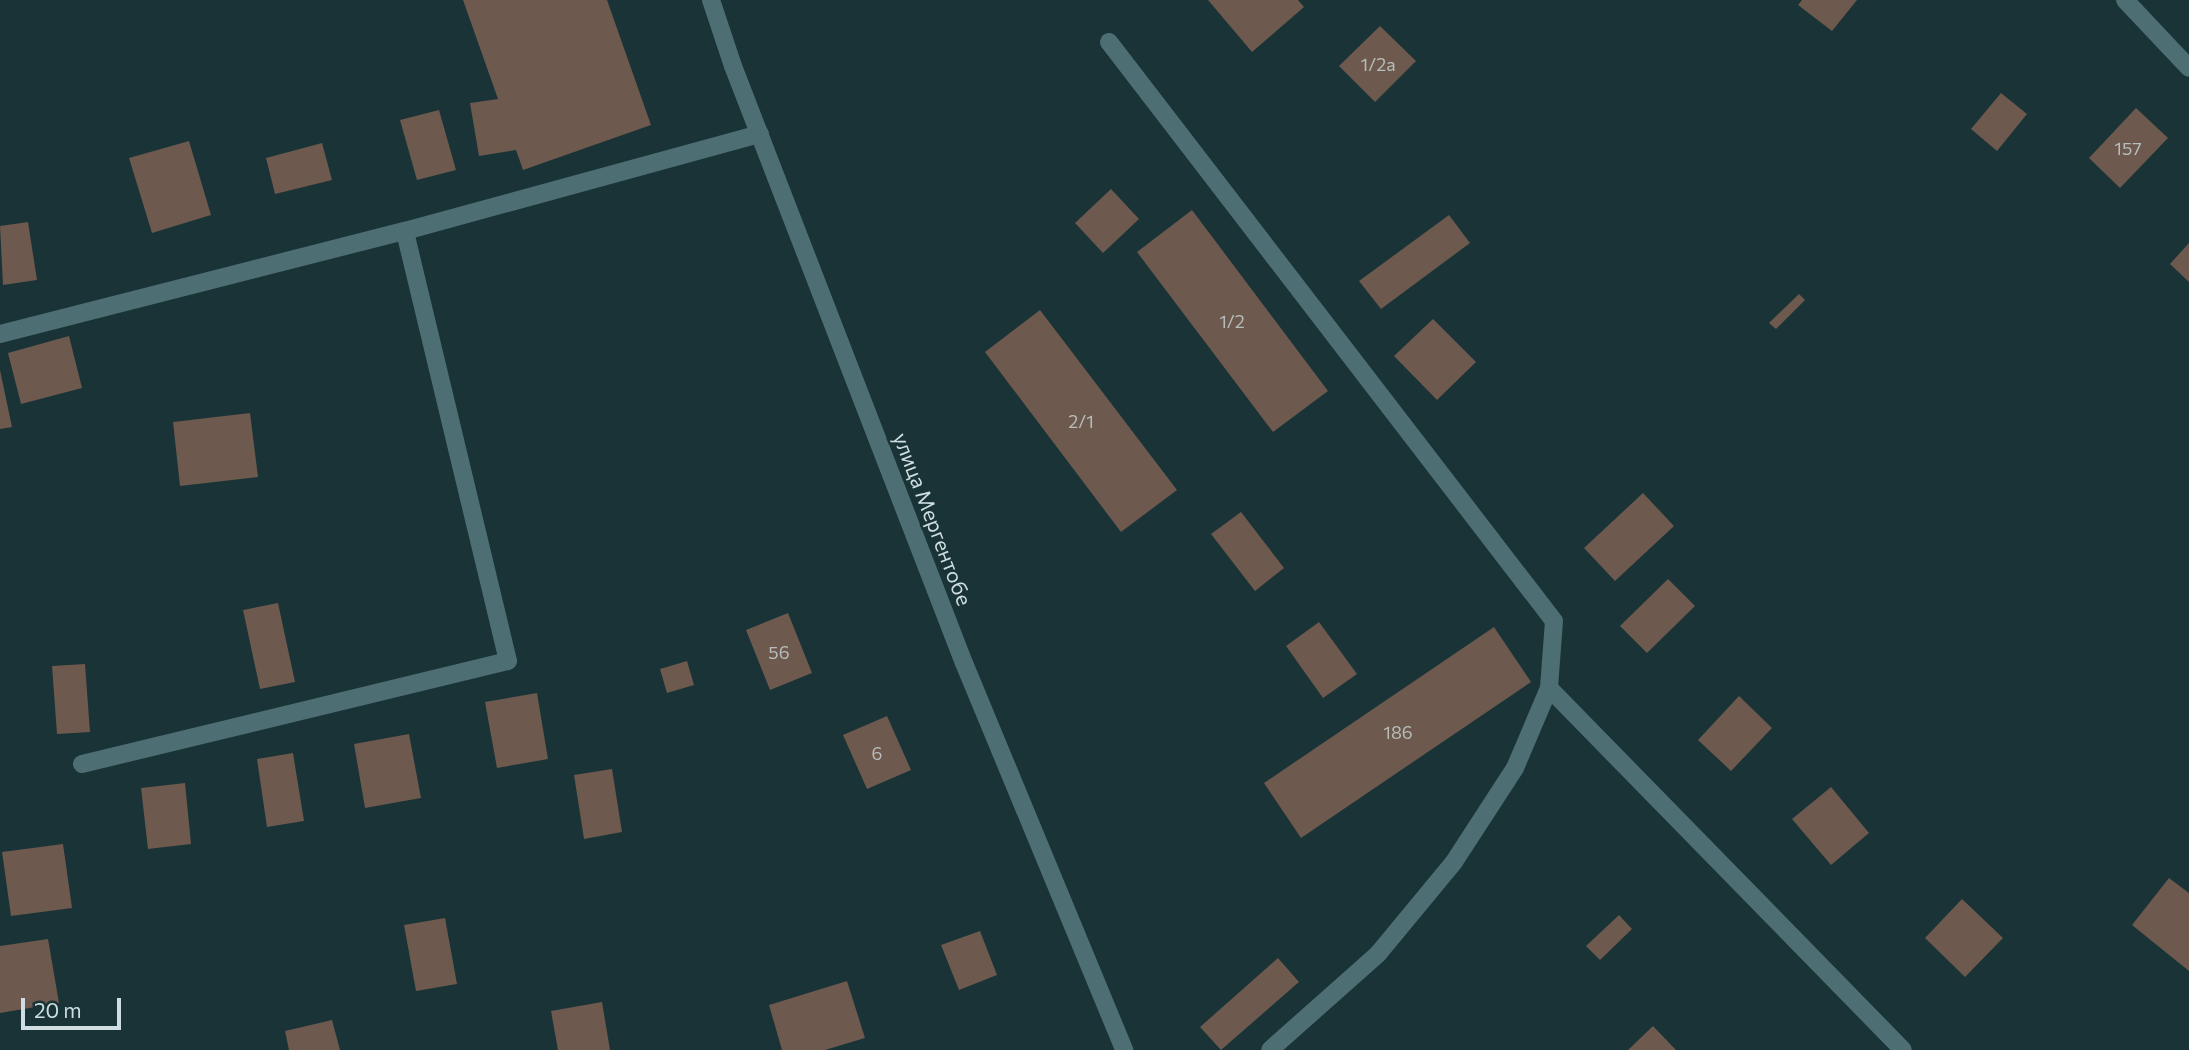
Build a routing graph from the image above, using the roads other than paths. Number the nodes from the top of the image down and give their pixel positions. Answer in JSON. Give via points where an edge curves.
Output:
{"nodes":[{"id":1,"x":711,"y":0,"type":"edge"},
{"id":2,"x":2125,"y":0,"type":"edge"},
{"id":3,"x":1109,"y":42,"type":"dead end"},
{"id":4,"x":2189,"y":68,"type":"edge"},
{"id":5,"x":760,"y":134,"type":"junction"},
{"id":6,"x":405,"y":231,"type":"junction"},
{"id":7,"x":0,"y":334,"type":"edge"},
{"id":8,"x":1549,"y":688,"type":"junction"},
{"id":9,"x":82,"y":764,"type":"dead end"},
{"id":10,"x":1124,"y":1050,"type":"edge"},
{"id":11,"x":1270,"y":1050,"type":"edge"},
{"id":12,"x":1903,"y":1050,"type":"edge"}],
"edges":[{"from":1,"to":5,"type":"street","name":"улица Мергентобе"},
{"from":2,"to":4,"type":"street"},
{"from":3,"to":8,"type":"street","via":[[1554,621]]},
{"from":5,"to":6,"type":"street"},
{"from":5,"to":10,"type":"street","name":"улица Мергентобе","via":[[964,663]]},
{"from":6,"to":7,"type":"street"},
{"from":6,"to":9,"type":"street","via":[[508,661]]},
{"from":8,"to":11,"type":"street","via":[[1515,768],[1454,862],[1378,954]]},
{"from":8,"to":12,"type":"street"}]}
